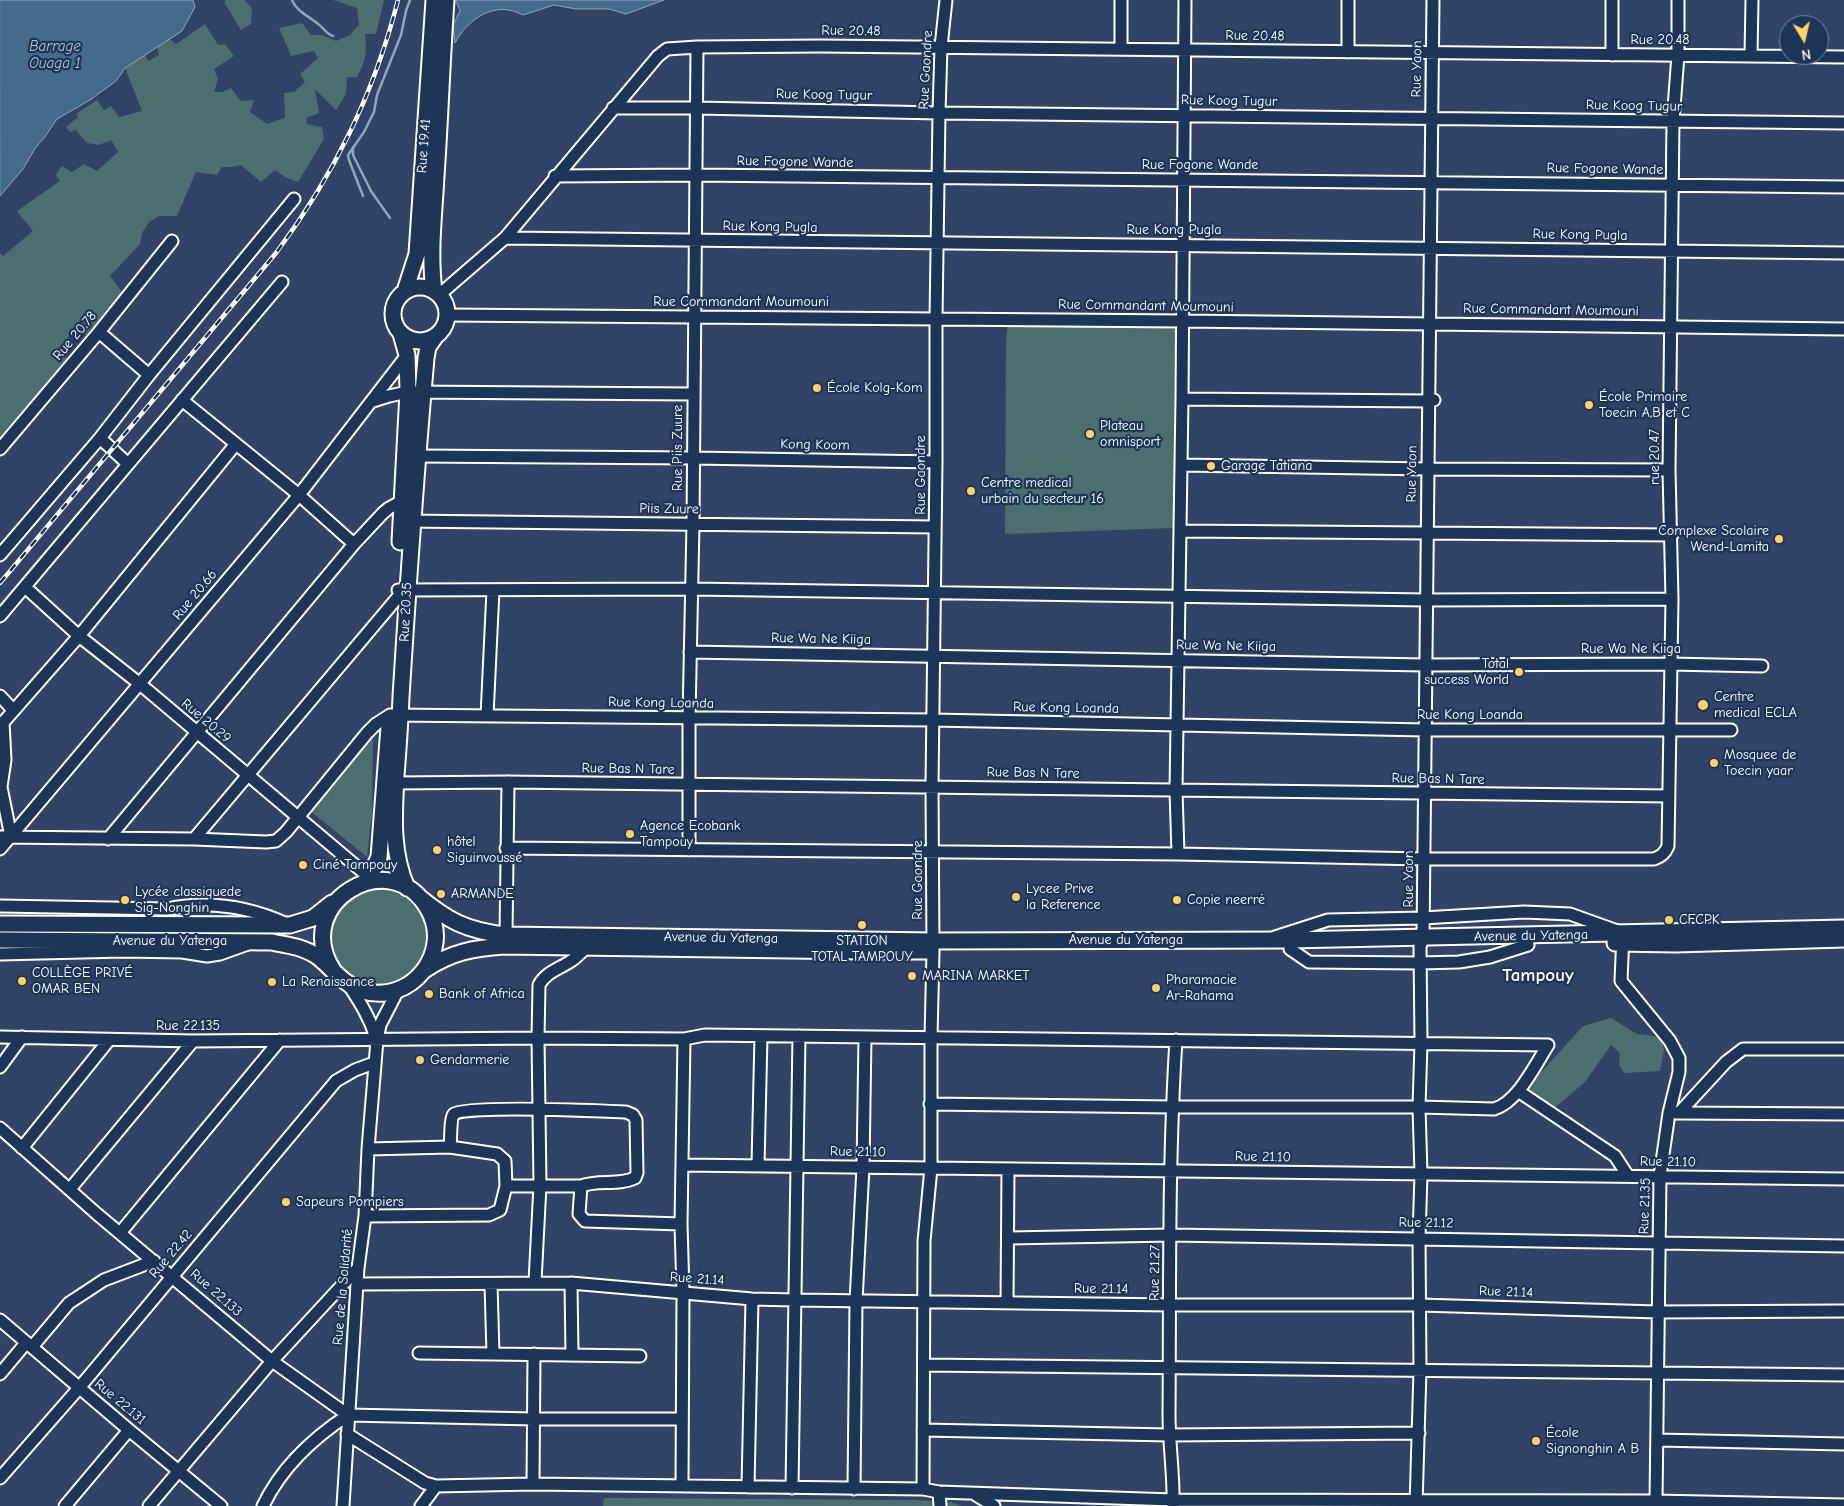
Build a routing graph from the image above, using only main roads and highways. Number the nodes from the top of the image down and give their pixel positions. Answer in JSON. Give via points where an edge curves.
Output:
{"nodes":[{"id":1,"x":434,"y":0,"type":"edge"},
{"id":2,"x":446,"y":0,"type":"edge"},
{"id":3,"x":406,"y":291,"type":"junction"},
{"id":4,"x":437,"y":293,"type":"junction"},
{"id":5,"x":401,"y":334,"type":"junction"},
{"id":6,"x":435,"y":337,"type":"junction"},
{"id":7,"x":415,"y":392,"type":"junction"},
{"id":8,"x":407,"y":521,"type":"junction"},
{"id":9,"x":395,"y":715,"type":"junction"},
{"id":10,"x":366,"y":880,"type":"junction"},
{"id":11,"x":412,"y":892,"type":"junction"},
{"id":12,"x":337,"y":899,"type":"junction"},
{"id":13,"x":0,"y":924,"type":"edge"},
{"id":14,"x":1844,"y":928,"type":"edge"},
{"id":15,"x":1623,"y":938,"type":"junction"},
{"id":16,"x":1844,"y":939,"type":"edge"},
{"id":17,"x":0,"y":940,"type":"edge"},
{"id":18,"x":632,"y":942,"type":"junction"},
{"id":19,"x":1421,"y":943,"type":"junction"},
{"id":20,"x":934,"y":946,"type":"junction"},
{"id":21,"x":426,"y":969,"type":"junction"},
{"id":22,"x":333,"y":970,"type":"junction"}],
"edges":[{"from":1,"to":3,"type":"main road","name":"Rue 19.41","via":[[417,254]]},
{"from":2,"to":4,"type":"main road","name":"Rue 19.41","via":[[431,245],[431,268]]},
{"from":3,"to":4,"type":"main road","via":[[420,287]]},
{"from":3,"to":5,"type":"main road","via":[[395,304],[393,312],[396,328]]},
{"from":4,"to":6,"type":"main road","via":[[445,304],[447,315],[444,328]]},
{"from":5,"to":6,"type":"main road","via":[[416,341]]},
{"from":5,"to":7,"type":"main road","name":"Rue 20.35"},
{"from":6,"to":7,"type":"main road","name":"Rue 20.35","via":[[428,347]]},
{"from":7,"to":8,"type":"main road","name":"Rue 20.35","via":[[417,456]]},
{"from":7,"to":8,"type":"main road","name":"Rue 20.35","via":[[402,501]]},
{"from":8,"to":9,"type":"main road","name":"Rue 20.35"},
{"from":9,"to":10,"type":"main road","name":"Rue 20.35","via":[[380,848],[377,863]]},
{"from":9,"to":11,"type":"main road","name":"Rue 20.35","via":[[396,848],[399,869]]},
{"from":10,"to":11,"type":"main road","via":[[395,883]]},
{"from":10,"to":12,"type":"main road"},
{"from":11,"to":18,"type":"main road","name":"Avenue du Yatenga","via":[[441,915],[488,933]]},
{"from":11,"to":21,"type":"main road","via":[[431,914],[436,935]]},
{"from":12,"to":13,"type":"main road","name":"Avenue du Yatenga","via":[[313,918],[290,925]]},
{"from":12,"to":22,"type":"main road","via":[[327,915],[323,934],[325,952]]},
{"from":14,"to":15,"type":"main road","name":"Avenue du Yatenga"},
{"from":15,"to":16,"type":"main road","name":"Avenue du Yatenga","via":[[1676,944]]},
{"from":15,"to":19,"type":"main road","name":"Avenue du Yatenga"},
{"from":15,"to":19,"type":"main road","name":"Avenue du Yatenga","via":[[1528,945]]},
{"from":17,"to":22,"type":"main road","name":"Avenue du Yatenga","via":[[258,941],[293,945]]},
{"from":18,"to":20,"type":"main road","name":"Avenue du Yatenga","via":[[862,952]]},
{"from":18,"to":21,"type":"main road","name":"Avenue du Yatenga","via":[[586,948],[480,948],[453,954]]},
{"from":19,"to":20,"type":"main road","name":"Avenue du Yatenga","via":[[1268,940]]},
{"from":19,"to":20,"type":"main road","name":"Avenue du Yatenga","via":[[1290,949]]},
{"from":21,"to":22,"type":"main road","via":[[411,984],[380,993],[347,983]]}]}
